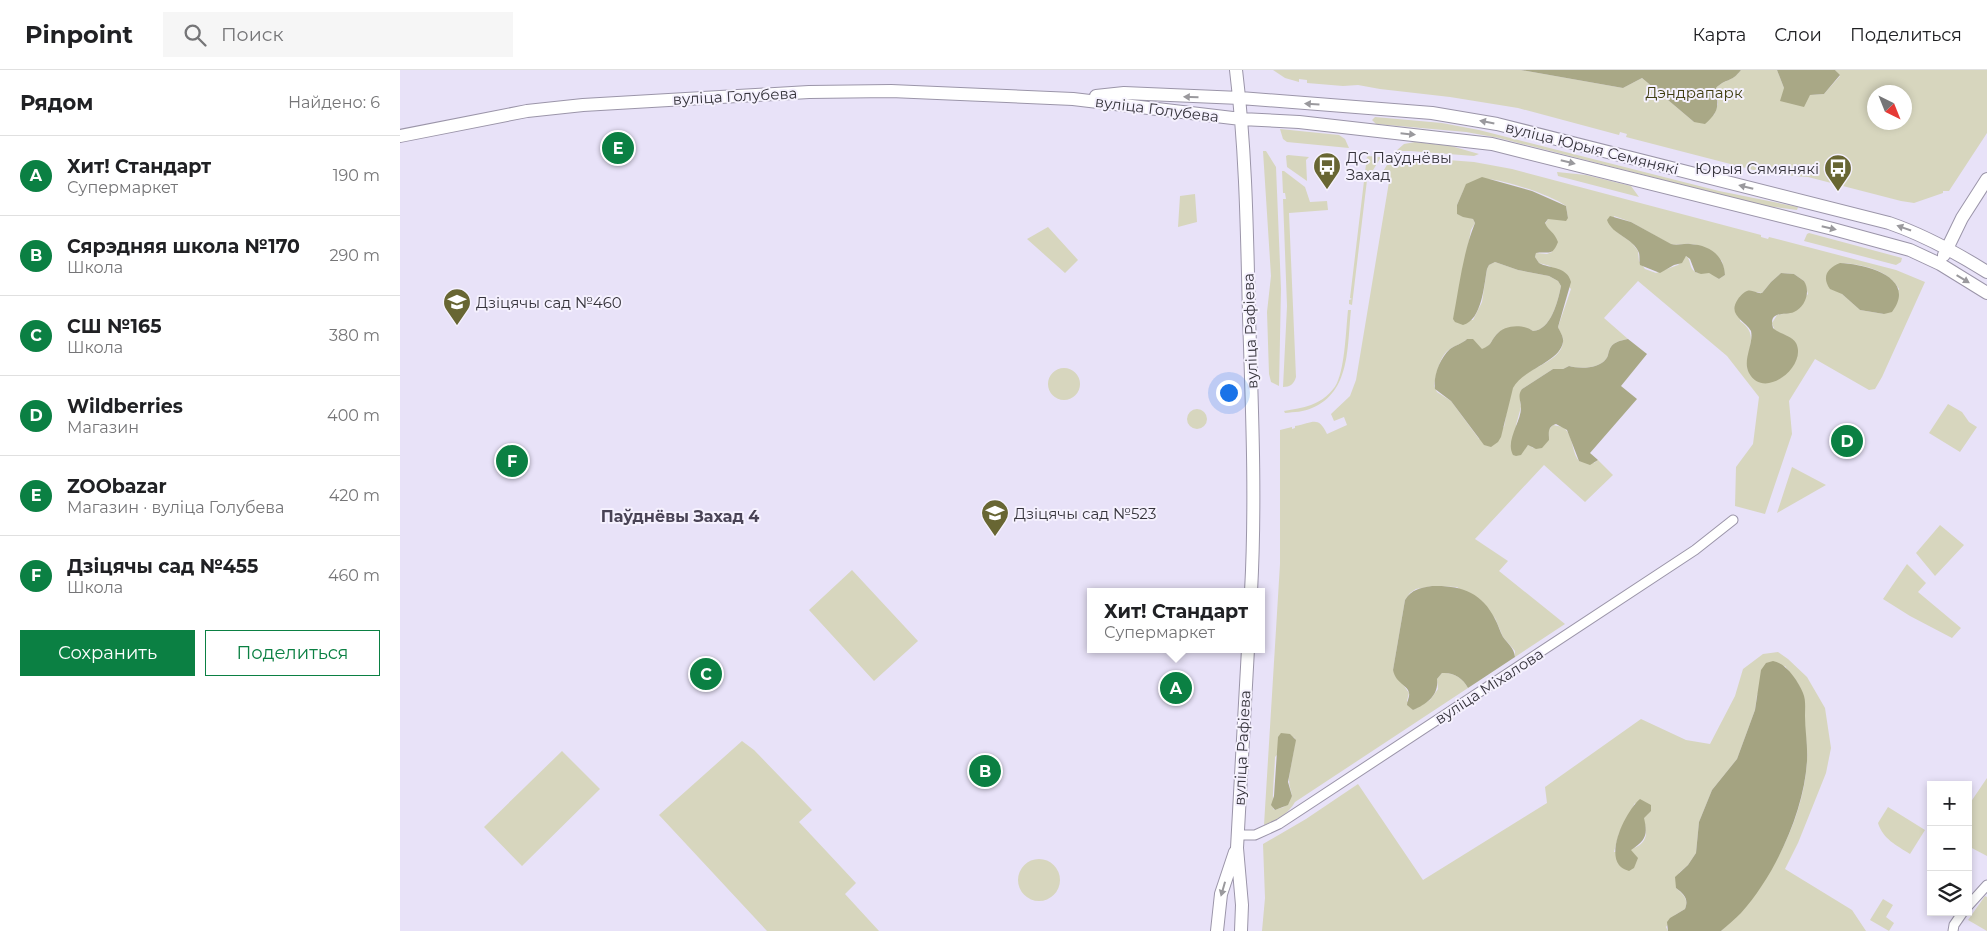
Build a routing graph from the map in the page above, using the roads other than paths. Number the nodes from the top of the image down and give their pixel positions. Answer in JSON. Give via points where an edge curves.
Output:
{"nodes":[{"id":1,"x":1236,"y":70,"type":"edge"},
{"id":2,"x":1240,"y":98,"type":"junction"},
{"id":3,"x":1073,"y":99,"type":"junction"},
{"id":4,"x":1241,"y":119,"type":"junction"},
{"id":5,"x":400,"y":136,"type":"edge"},
{"id":6,"x":1987,"y":179,"type":"edge"},
{"id":7,"x":1948,"y":248,"type":"junction"},
{"id":8,"x":1940,"y":264,"type":"junction"},
{"id":9,"x":1987,"y":272,"type":"edge"},
{"id":10,"x":1987,"y":293,"type":"edge"},
{"id":11,"x":1733,"y":520,"type":"dead end"},
{"id":12,"x":1251,"y":588,"type":"edge"},
{"id":13,"x":1248,"y":653,"type":"edge"},
{"id":14,"x":1237,"y":841,"type":"junction"},
{"id":15,"x":1987,"y":885,"type":"edge"},
{"id":16,"x":1972,"y":902,"type":"edge"},
{"id":17,"x":1960,"y":916,"type":"edge"},
{"id":18,"x":1217,"y":931,"type":"edge"},
{"id":19,"x":1241,"y":931,"type":"edge"},
{"id":20,"x":1953,"y":931,"type":"edge"}],
"edges":[{"from":1,"to":2,"type":"main road","name":"вуліца Рафіева"},
{"from":2,"to":3,"type":"main road","name":"вуліца Голубева","one_way":true,"via":[[1124,93]]},
{"from":2,"to":4,"type":"main road","name":"вуліца Рафіева"},
{"from":7,"to":2,"type":"main road","name":"вуліца Юрыя Семянякі","one_way":true,"via":[[1880,220],[1497,124],[1432,113]]},
{"from":3,"to":4,"type":"main road","name":"вуліца Голубева"},
{"from":3,"to":5,"type":"main road","name":"вуліца Голубева","via":[[891,91],[730,96],[526,111]]},
{"from":4,"to":8,"type":"main road","name":"вуліца Юрыя Семянякі","one_way":true,"via":[[1299,122],[1492,144],[1880,241]]},
{"from":4,"to":12,"type":"main road","name":"вуліца Рафіева","via":[[1253,423]]},
{"from":6,"to":7,"type":"main road","via":[[1962,218]]},
{"from":7,"to":8,"type":"main road"},
{"from":7,"to":9,"type":"main road","name":"вуліца Юрыя Семянякі"},
{"from":8,"to":10,"type":"main road","name":"вуліца Юрыя Семянякі","one_way":true},
{"from":11,"to":14,"type":"street","name":"вуліца Міхалова","via":[[1695,550],[1279,824]]},
{"from":13,"to":14,"type":"main road","name":"вуліца Рафіева"},
{"from":14,"to":18,"type":"main road","name":"вуліца Рафіева","one_way":true,"via":[[1221,894]]},
{"from":14,"to":19,"type":"main road","name":"вуліца Рафіева"},
{"from":15,"to":16,"type":"street"},
{"from":17,"to":20,"type":"street"}]}
